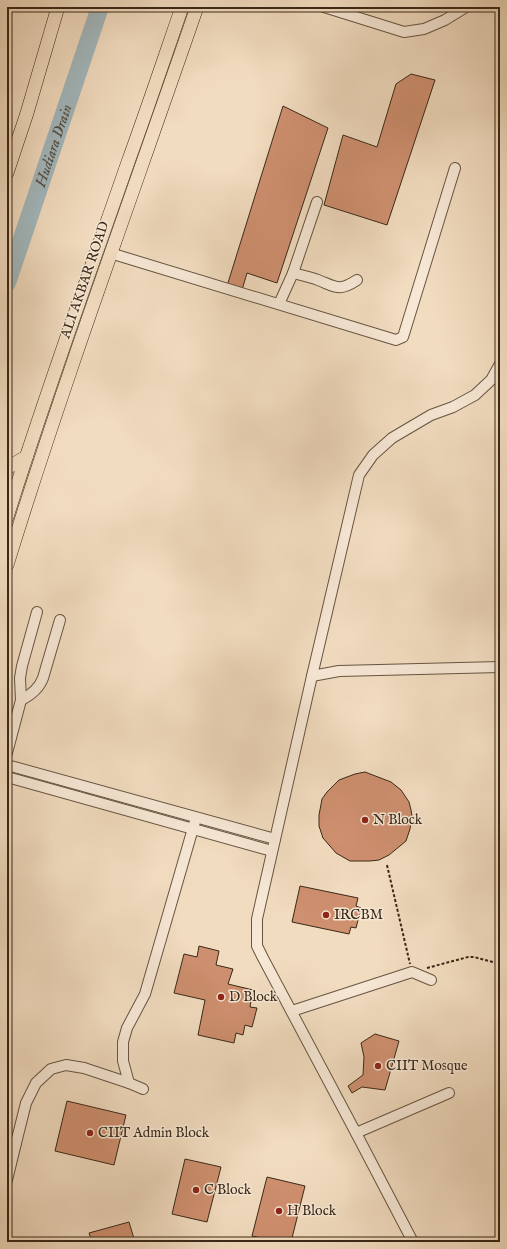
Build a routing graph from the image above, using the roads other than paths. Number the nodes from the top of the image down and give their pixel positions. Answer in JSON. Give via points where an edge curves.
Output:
{"nodes":[{"id":1,"x":58,"y":7,"type":"edge"},
{"id":2,"x":182,"y":7,"type":"edge"},
{"id":3,"x":197,"y":7,"type":"edge"},
{"id":4,"x":324,"y":7,"type":"edge"},
{"id":5,"x":466,"y":7,"type":"edge"},
{"id":6,"x":455,"y":168,"type":"dead end"},
{"id":7,"x":7,"y":173,"type":"edge"},
{"id":8,"x":317,"y":202,"type":"dead end"},
{"id":9,"x":110,"y":253,"type":"junction"},
{"id":10,"x":293,"y":273,"type":"junction"},
{"id":11,"x":357,"y":280,"type":"dead end"},
{"id":12,"x":279,"y":304,"type":"junction"},
{"id":13,"x":500,"y":364,"type":"edge"},
{"id":14,"x":26,"y":457,"type":"junction"},
{"id":15,"x":7,"y":468,"type":"edge"},
{"id":16,"x":11,"y":487,"type":"edge"},
{"id":17,"x":29,"y":493,"type":"junction"},
{"id":18,"x":8,"y":510,"type":"edge"},
{"id":19,"x":24,"y":511,"type":"junction"},
{"id":20,"x":7,"y":565,"type":"edge"},
{"id":21,"x":37,"y":612,"type":"dead end"},
{"id":22,"x":60,"y":620,"type":"dead end"},
{"id":23,"x":500,"y":667,"type":"edge"},
{"id":24,"x":312,"y":676,"type":"junction"},
{"id":25,"x":21,"y":700,"type":"junction"},
{"id":26,"x":7,"y":753,"type":"edge"},
{"id":27,"x":7,"y":765,"type":"edge"},
{"id":28,"x":7,"y":777,"type":"edge"},
{"id":29,"x":196,"y":818,"type":"junction"},
{"id":30,"x":194,"y":828,"type":"junction"},
{"id":31,"x":275,"y":839,"type":"junction"},
{"id":32,"x":272,"y":851,"type":"junction"},
{"id":33,"x":431,"y":980,"type":"dead end"},
{"id":34,"x":292,"y":1011,"type":"junction"},
{"id":35,"x":129,"y":1083,"type":"junction"},
{"id":36,"x":143,"y":1089,"type":"dead end"},
{"id":37,"x":449,"y":1093,"type":"dead end"},
{"id":38,"x":356,"y":1133,"type":"junction"},
{"id":39,"x":12,"y":1142,"type":"edge"},
{"id":40,"x":7,"y":1180,"type":"edge"},
{"id":41,"x":413,"y":1242,"type":"edge"}],
"edges":[{"from":1,"to":7,"type":"main road"},
{"from":2,"to":14,"type":"main road","name":"ALI AKBAR ROAD","via":[[75,309]]},
{"from":3,"to":9,"type":"main road","name":"ALI AKBAR ROAD"},
{"from":4,"to":5,"type":"street","via":[[404,32],[424,29]]},
{"from":6,"to":12,"type":"street","via":[[402,337],[396,340]]},
{"from":8,"to":10,"type":"street"},
{"from":9,"to":12,"type":"street"},
{"from":9,"to":17,"type":"main road","name":"ALI AKBAR ROAD"},
{"from":10,"to":11,"type":"street","via":[[335,288],[350,285]]},
{"from":10,"to":12,"type":"street"},
{"from":13,"to":24,"type":"street","via":[[492,380],[475,395],[453,407],[431,414],[392,438],[372,455],[359,475]]},
{"from":14,"to":15,"type":"main road"},
{"from":14,"to":16,"type":"main road","name":"ALI AKBAR ROAD"},
{"from":16,"to":17,"type":"main road"},
{"from":16,"to":18,"type":"main road","name":"ALI AKBAR ROAD"},
{"from":17,"to":19,"type":"main road","name":"ALI AKBAR ROAD"},
{"from":18,"to":19,"type":"main road"},
{"from":19,"to":20,"type":"main road","name":"ALI AKBAR ROAD"},
{"from":21,"to":25,"type":"street","via":[[22,666]]},
{"from":22,"to":25,"type":"street","via":[[40,686]]},
{"from":23,"to":24,"type":"street","via":[[339,671]]},
{"from":24,"to":31,"type":"street"},
{"from":25,"to":26,"type":"street"},
{"from":27,"to":29,"type":"street"},
{"from":28,"to":30,"type":"street"},
{"from":29,"to":30,"type":"street"},
{"from":29,"to":31,"type":"street"},
{"from":30,"to":32,"type":"street"},
{"from":30,"to":35,"type":"street","via":[[144,994],[123,1042],[122,1061]]},
{"from":31,"to":32,"type":"street"},
{"from":32,"to":34,"type":"street","via":[[257,919],[258,946]]},
{"from":33,"to":34,"type":"street","via":[[412,972]]},
{"from":34,"to":38,"type":"street"},
{"from":35,"to":36,"type":"street"},
{"from":35,"to":39,"type":"street","via":[[84,1068],[66,1065],[51,1069],[36,1083]]},
{"from":37,"to":38,"type":"street"},
{"from":38,"to":41,"type":"street"},
{"from":39,"to":40,"type":"street"}]}
